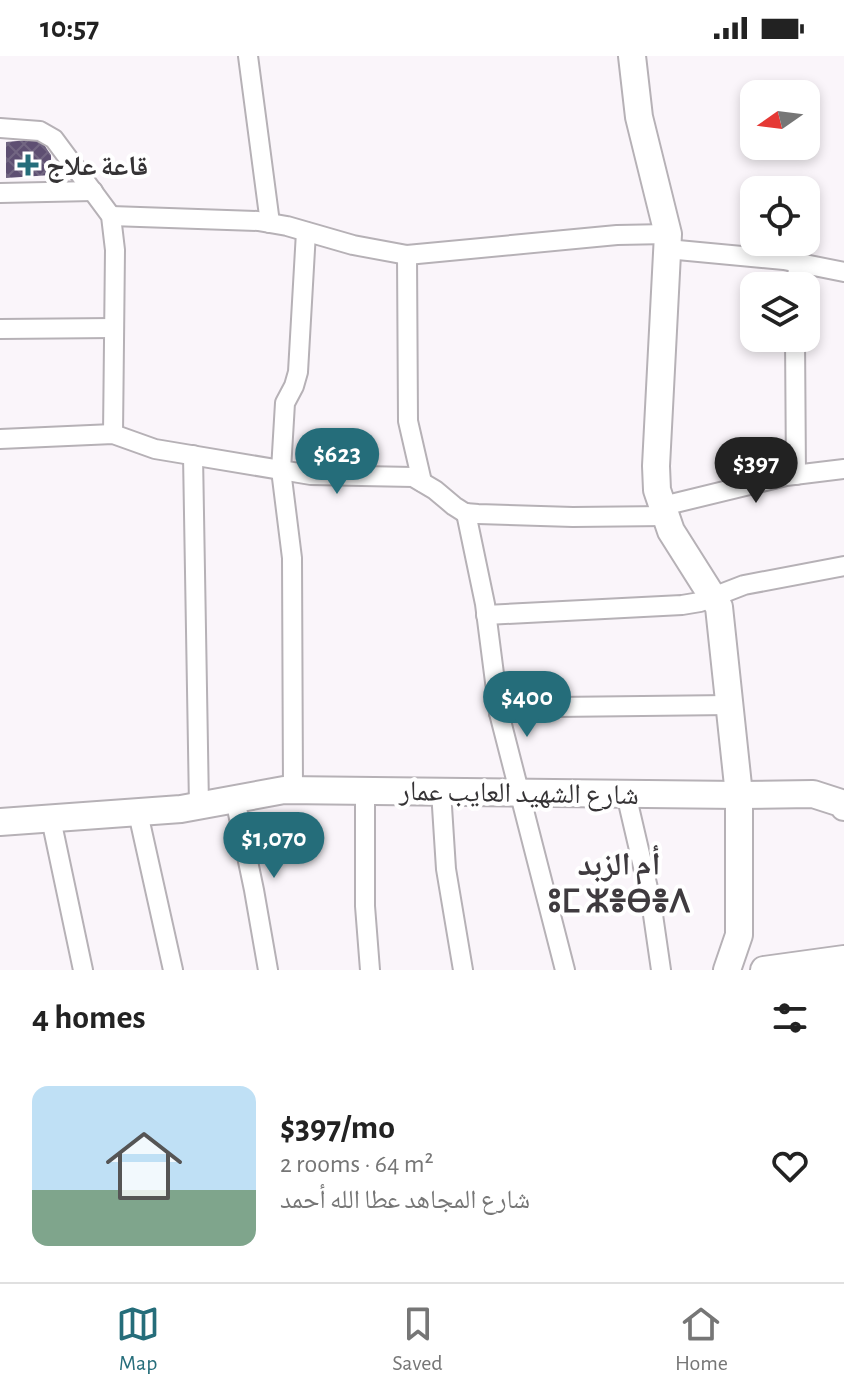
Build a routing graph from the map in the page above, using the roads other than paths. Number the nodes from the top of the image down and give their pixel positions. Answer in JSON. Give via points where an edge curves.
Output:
{"nodes":[{"id":1,"x":248,"y":56,"type":"edge"},
{"id":2,"x":632,"y":56,"type":"edge"},
{"id":3,"x":0,"y":128,"type":"edge"},
{"id":4,"x":93,"y":191,"type":"junction"},
{"id":5,"x":0,"y":193,"type":"edge"},
{"id":6,"x":111,"y":216,"type":"junction"},
{"id":7,"x":270,"y":223,"type":"junction"},
{"id":8,"x":306,"y":232,"type":"junction"},
{"id":9,"x":668,"y":242,"type":"junction"},
{"id":10,"x":407,"y":255,"type":"junction"},
{"id":11,"x":798,"y":263,"type":"junction"},
{"id":12,"x":798,"y":272,"type":"edge"},
{"id":13,"x":844,"y":272,"type":"edge"},
{"id":14,"x":114,"y":328,"type":"junction"},
{"id":15,"x":0,"y":329,"type":"edge"},
{"id":16,"x":795,"y":352,"type":"edge"},
{"id":17,"x":113,"y":434,"type":"junction"},
{"id":18,"x":0,"y":439,"type":"edge"},
{"id":19,"x":193,"y":455,"type":"junction"},
{"id":20,"x":844,"y":469,"type":"edge"},
{"id":21,"x":281,"y":470,"type":"junction"},
{"id":22,"x":796,"y":475,"type":"junction"},
{"id":23,"x":422,"y":482,"type":"junction"},
{"id":24,"x":664,"y":511,"type":"junction"},
{"id":25,"x":466,"y":513,"type":"junction"},
{"id":26,"x":844,"y":566,"type":"edge"},
{"id":27,"x":713,"y":597,"type":"junction"},
{"id":28,"x":486,"y":615,"type":"junction"},
{"id":29,"x":730,"y":705,"type":"junction"},
{"id":30,"x":499,"y":713,"type":"junction"},
{"id":31,"x":293,"y":790,"type":"junction"},
{"id":32,"x":365,"y":791,"type":"junction"},
{"id":33,"x":441,"y":791,"type":"junction"},
{"id":34,"x":518,"y":792,"type":"junction"},
{"id":35,"x":626,"y":794,"type":"junction"},
{"id":36,"x":739,"y":795,"type":"junction"},
{"id":37,"x":235,"y":799,"type":"junction"},
{"id":38,"x":199,"y":806,"type":"junction"},
{"id":39,"x":844,"y":807,"type":"edge"},
{"id":40,"x":138,"y":813,"type":"junction"},
{"id":41,"x":51,"y":819,"type":"junction"},
{"id":42,"x":0,"y":822,"type":"edge"},
{"id":43,"x":844,"y":959,"type":"edge"},
{"id":44,"x":83,"y":970,"type":"edge"},
{"id":45,"x":173,"y":970,"type":"edge"},
{"id":46,"x":268,"y":970,"type":"edge"},
{"id":47,"x":370,"y":970,"type":"edge"},
{"id":48,"x":463,"y":970,"type":"edge"},
{"id":49,"x":565,"y":970,"type":"edge"},
{"id":50,"x":661,"y":970,"type":"edge"},
{"id":51,"x":727,"y":970,"type":"edge"},
{"id":52,"x":764,"y":970,"type":"edge"}],
"edges":[{"from":1,"to":7,"type":"street"},
{"from":2,"to":9,"type":"street","via":[[639,117]]},
{"from":3,"to":4,"type":"street","via":[[40,131],[54,139]]},
{"from":4,"to":5,"type":"street"},
{"from":4,"to":6,"type":"street"},
{"from":6,"to":7,"type":"street"},
{"from":6,"to":14,"type":"street"},
{"from":7,"to":8,"type":"street"},
{"from":8,"to":10,"type":"street"},
{"from":8,"to":21,"type":"street","via":[[298,372],[285,403]]},
{"from":9,"to":10,"type":"street","via":[[617,235]]},
{"from":9,"to":11,"type":"street"},
{"from":9,"to":24,"type":"street","via":[[656,466]]},
{"from":10,"to":23,"type":"street","via":[[408,421]]},
{"from":11,"to":12,"type":"street"},
{"from":11,"to":13,"type":"street"},
{"from":14,"to":15,"type":"street"},
{"from":14,"to":17,"type":"street"},
{"from":16,"to":22,"type":"street"},
{"from":17,"to":18,"type":"street"},
{"from":17,"to":19,"type":"street"},
{"from":19,"to":21,"type":"street"},
{"from":19,"to":38,"type":"street"},
{"from":20,"to":22,"type":"street"},
{"from":21,"to":23,"type":"street","via":[[413,477]]},
{"from":21,"to":31,"type":"street","via":[[292,558]]},
{"from":22,"to":24,"type":"street"},
{"from":23,"to":25,"type":"street"},
{"from":24,"to":25,"type":"street","via":[[573,517]]},
{"from":24,"to":27,"type":"street"},
{"from":25,"to":28,"type":"street"},
{"from":26,"to":27,"type":"street","via":[[744,585]]},
{"from":27,"to":28,"type":"street","via":[[682,605]]},
{"from":27,"to":29,"type":"street","via":[[719,607]]},
{"from":28,"to":30,"type":"street"},
{"from":29,"to":30,"type":"street","via":[[555,707]]},
{"from":29,"to":36,"type":"street"},
{"from":30,"to":34,"type":"street"},
{"from":31,"to":32,"type":"street","name":"شارع الشهيد العايب عمار"},
{"from":31,"to":37,"type":"street","name":"شارع الشهيد العايب عمار"},
{"from":32,"to":33,"type":"street","name":"شارع الشهيد العايب عمار"},
{"from":32,"to":47,"type":"street"},
{"from":33,"to":34,"type":"street","name":"شارع الشهيد العايب عمار"},
{"from":33,"to":48,"type":"street","via":[[446,869]]},
{"from":34,"to":35,"type":"street","name":"شارع الشهيد العايب عمار"},
{"from":34,"to":49,"type":"street"},
{"from":35,"to":36,"type":"street","name":"شارع الشهيد العايب عمار"},
{"from":35,"to":50,"type":"street"},
{"from":36,"to":39,"type":"street","name":"شارع الشهيد العايب عمار","via":[[813,794]]},
{"from":36,"to":51,"type":"street","via":[[739,935]]},
{"from":37,"to":38,"type":"street","name":"شارع الشهيد العايب عمار"},
{"from":37,"to":46,"type":"street"},
{"from":38,"to":40,"type":"street","name":"شارع الشهيد العايب عمار"},
{"from":40,"to":41,"type":"street","name":"شارع الشهيد العايب عمار"},
{"from":40,"to":45,"type":"street"},
{"from":41,"to":42,"type":"street","name":"شارع الشهيد العايب عمار"},
{"from":41,"to":44,"type":"street"},
{"from":43,"to":52,"type":"street"}]}
